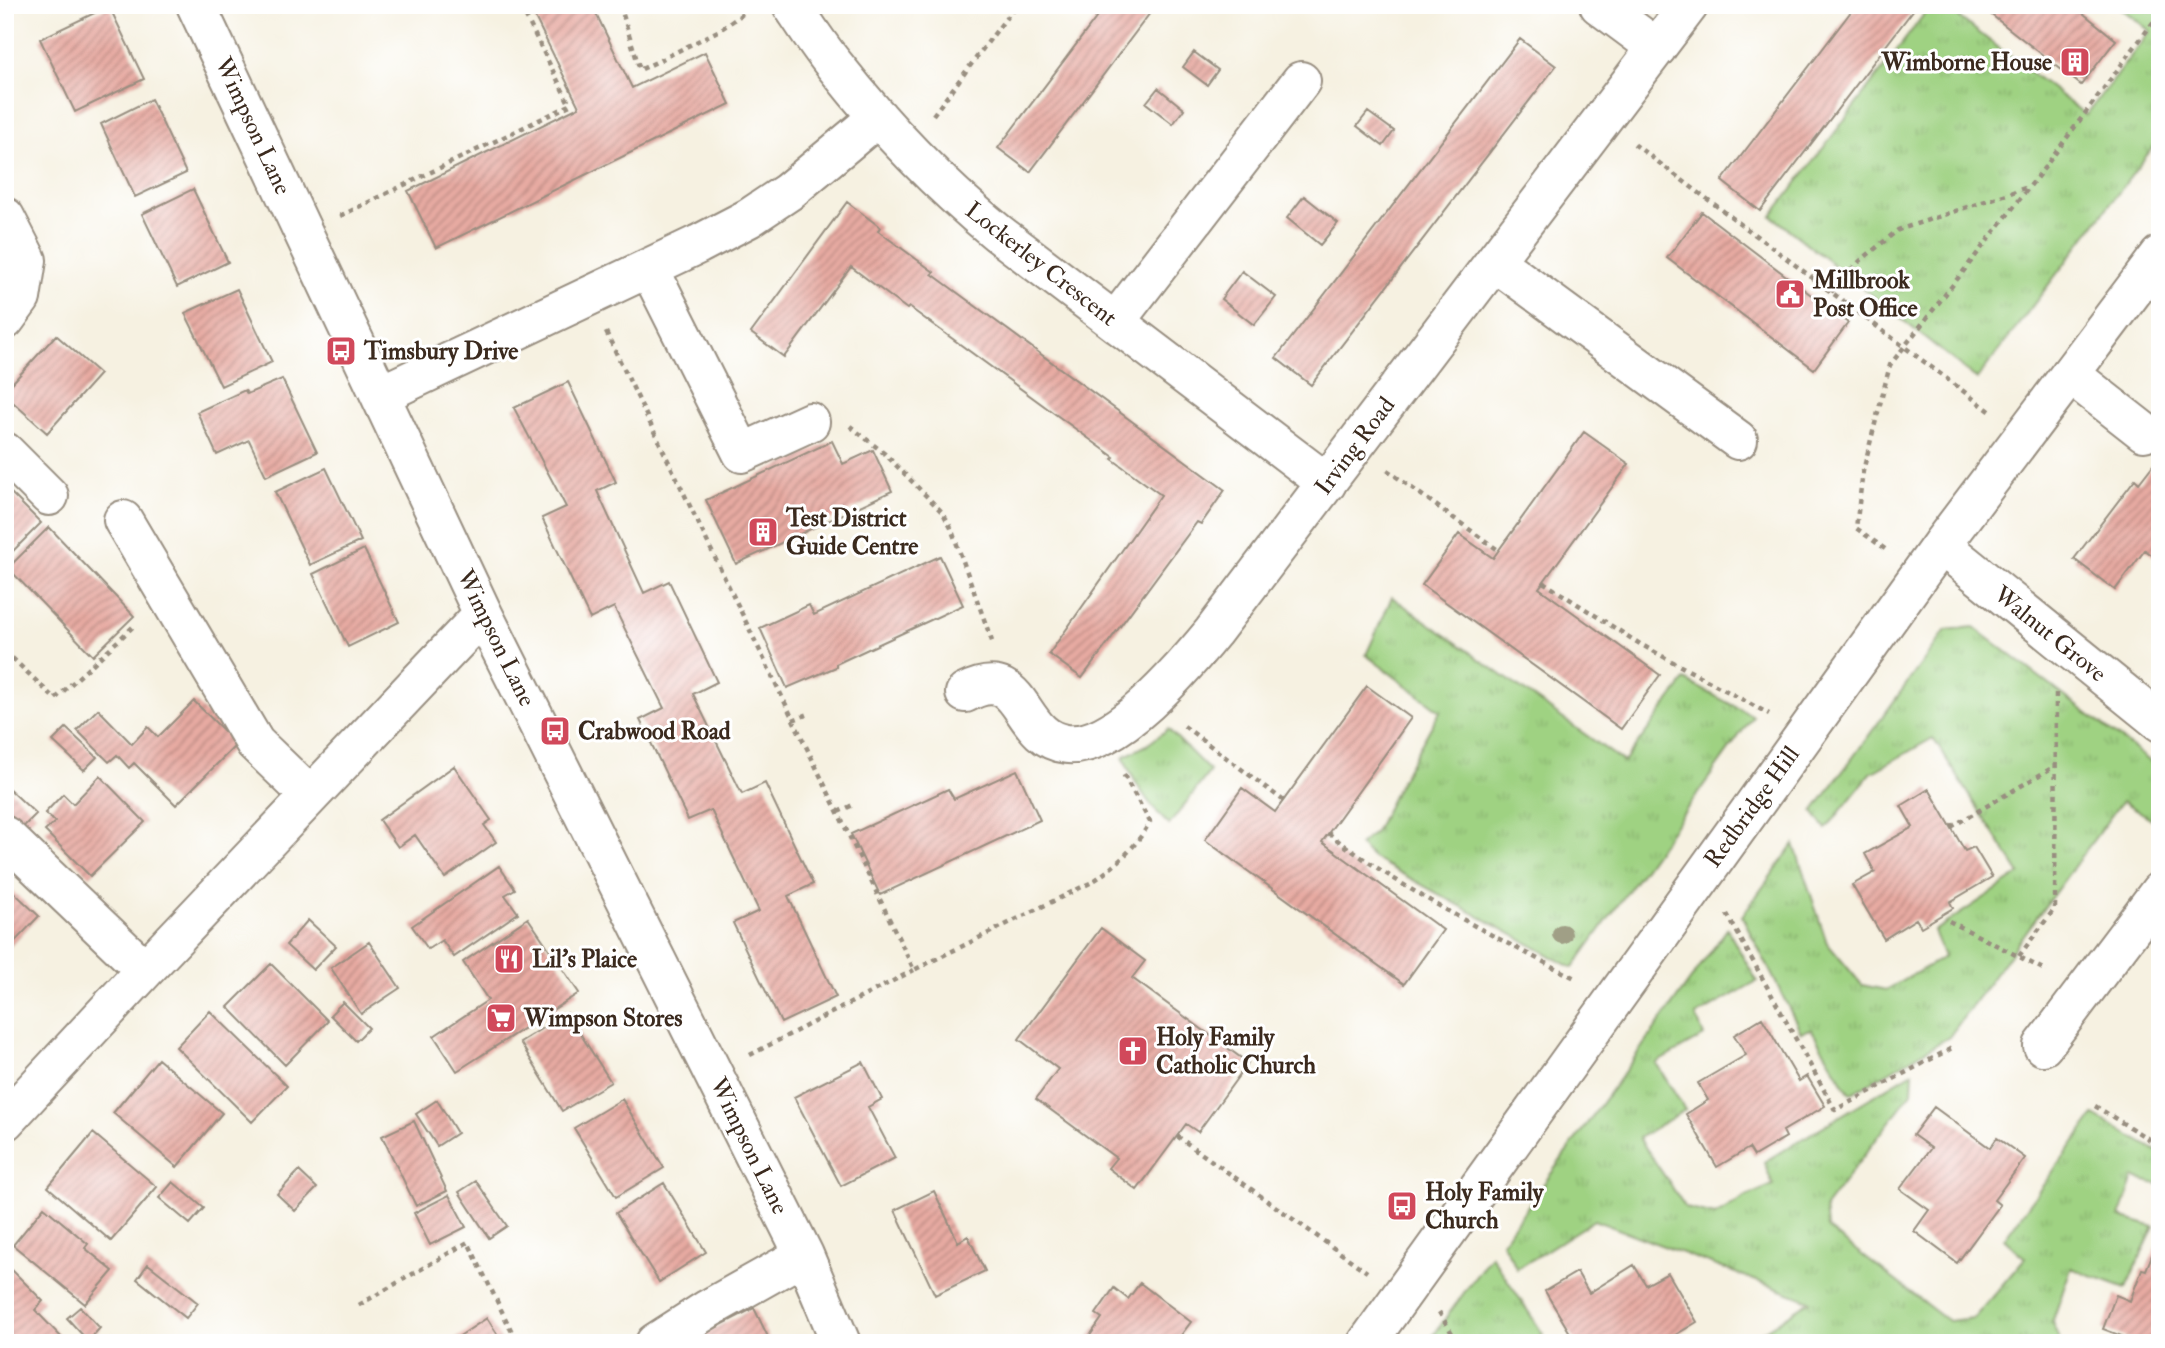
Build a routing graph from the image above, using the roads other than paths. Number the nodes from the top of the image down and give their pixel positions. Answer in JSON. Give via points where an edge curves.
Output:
{"nodes":[{"id":1,"x":196,"y":5,"type":"edge"},
{"id":2,"x":792,"y":5,"type":"edge"},
{"id":3,"x":1599,"y":5,"type":"edge"},
{"id":4,"x":1689,"y":5,"type":"edge"},
{"id":5,"x":1657,"y":48,"type":"junction"},
{"id":6,"x":1301,"y":81,"type":"dead end"},
{"id":7,"x":878,"y":117,"type":"junction"},
{"id":8,"x":5,"y":217,"type":"edge"},
{"id":9,"x":1495,"y":261,"type":"junction"},
{"id":10,"x":649,"y":268,"type":"junction"},
{"id":11,"x":2154,"y":274,"type":"edge"},
{"id":12,"x":5,"y":320,"type":"edge"},
{"id":13,"x":1115,"y":322,"type":"junction"},
{"id":14,"x":2070,"y":374,"type":"junction"},
{"id":15,"x":380,"y":395,"type":"junction"},
{"id":16,"x":810,"y":422,"type":"road end"},
{"id":17,"x":2144,"y":432,"type":"dead end"},
{"id":18,"x":1738,"y":440,"type":"dead end"},
{"id":19,"x":5,"y":452,"type":"edge"},
{"id":20,"x":1327,"y":482,"type":"junction"},
{"id":21,"x":48,"y":496,"type":"dead end"},
{"id":22,"x":123,"y":520,"type":"dead end"},
{"id":23,"x":1930,"y":560,"type":"junction"},
{"id":24,"x":484,"y":614,"type":"junction"},
{"id":25,"x":965,"y":693,"type":"dead end"},
{"id":26,"x":2160,"y":722,"type":"edge"},
{"id":27,"x":310,"y":796,"type":"junction"},
{"id":28,"x":5,"y":836,"type":"edge"},
{"id":29,"x":2160,"y":891,"type":"edge"},
{"id":30,"x":145,"y":970,"type":"junction"},
{"id":31,"x":2043,"y":1046,"type":"dead end"},
{"id":32,"x":5,"y":1121,"type":"edge"},
{"id":33,"x":804,"y":1255,"type":"junction"},
{"id":34,"x":655,"y":1343,"type":"edge"},
{"id":35,"x":841,"y":1343,"type":"edge"},
{"id":36,"x":1367,"y":1343,"type":"edge"}],
"edges":[{"from":1,"to":15,"type":"street","name":"Wimpson Lane"},
{"from":2,"to":7,"type":"street","name":"Lockerley Crescent"},
{"from":3,"to":5,"type":"street"},
{"from":4,"to":5,"type":"street","name":"Irving Road"},
{"from":5,"to":9,"type":"street","name":"Irving Road"},
{"from":6,"to":13,"type":"street"},
{"from":7,"to":10,"type":"street","via":[[818,169],[749,218]]},
{"from":7,"to":13,"type":"street","name":"Lockerley Crescent","via":[[983,221]]},
{"from":8,"to":12,"type":"street","via":[[27,261],[21,298]]},
{"from":9,"to":18,"type":"street"},
{"from":9,"to":20,"type":"street","name":"Irving Road"},
{"from":10,"to":15,"type":"street"},
{"from":10,"to":16,"type":"street","via":[[742,453]]},
{"from":11,"to":14,"type":"street","name":"Redbridge Hill"},
{"from":13,"to":20,"type":"street","name":"Lockerley Crescent"},
{"from":14,"to":17,"type":"street"},
{"from":14,"to":23,"type":"street","name":"Redbridge Hill"},
{"from":15,"to":24,"type":"street","name":"Wimpson Lane"},
{"from":19,"to":21,"type":"street"},
{"from":20,"to":25,"type":"street","name":"Irving Road","via":[[1173,681],[1136,715],[1101,736],[1067,744],[1051,738],[1001,685],[980,685]]},
{"from":22,"to":27,"type":"street","via":[[255,743]]},
{"from":23,"to":26,"type":"street","name":"Walnut Grove","via":[[2056,638]]},
{"from":23,"to":36,"type":"street","name":"Redbridge Hill"},
{"from":24,"to":27,"type":"street"},
{"from":24,"to":33,"type":"street","name":"Wimpson Lane"},
{"from":27,"to":30,"type":"street"},
{"from":28,"to":30,"type":"street"},
{"from":29,"to":31,"type":"street"},
{"from":30,"to":32,"type":"street"},
{"from":33,"to":34,"type":"street"},
{"from":33,"to":35,"type":"street","name":"Wimpson Lane"}]}
